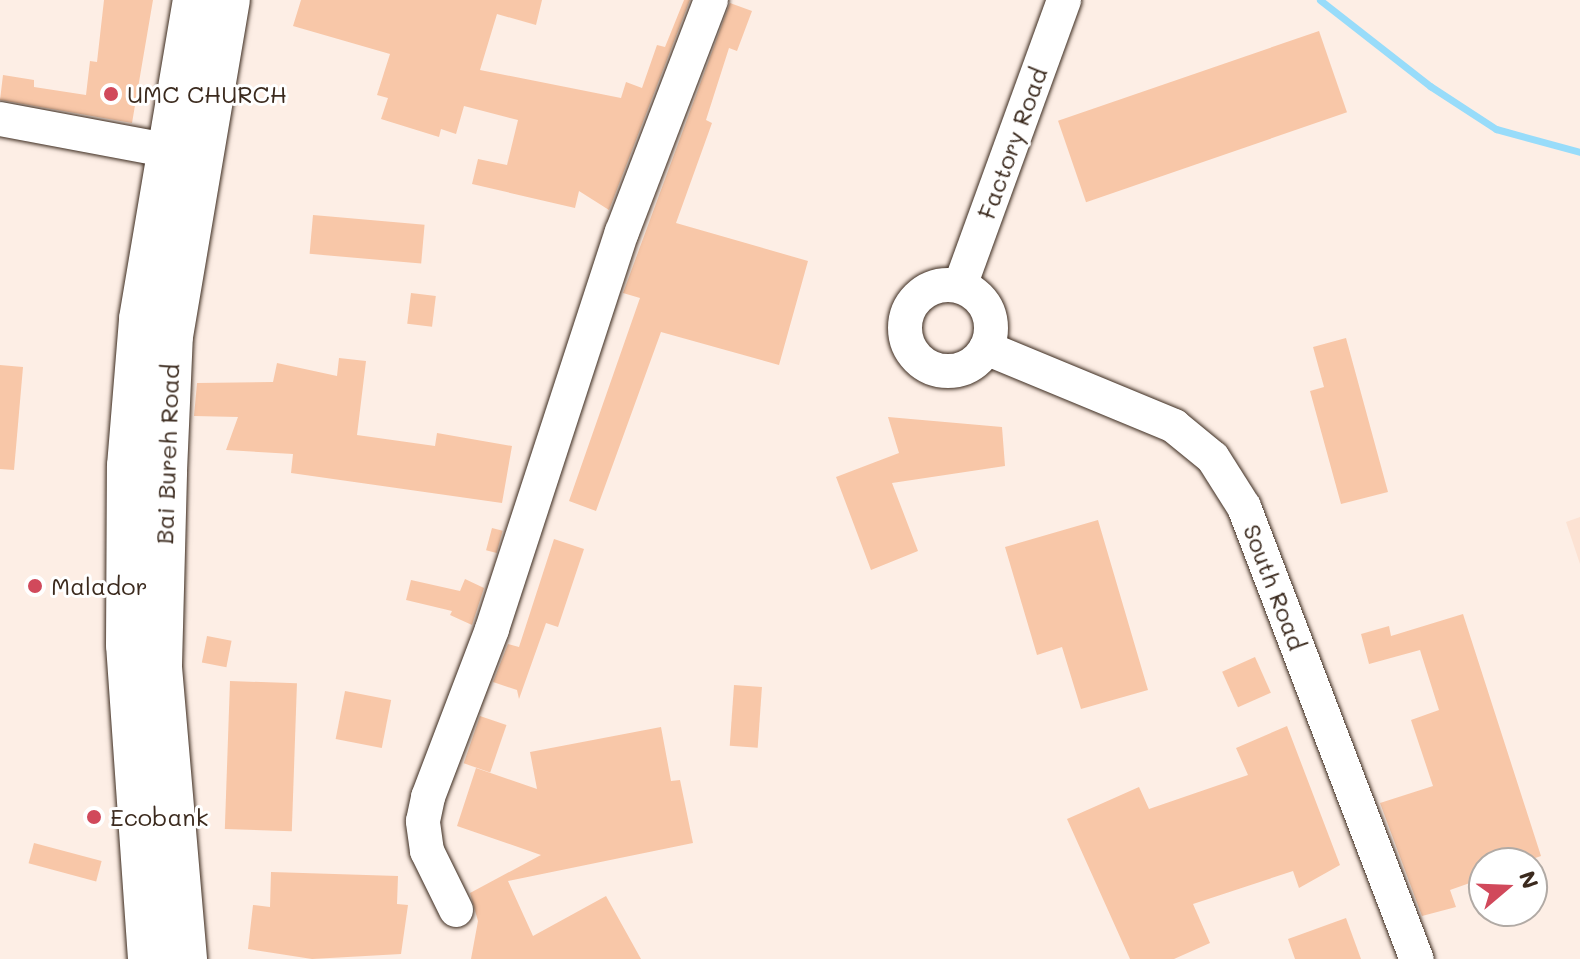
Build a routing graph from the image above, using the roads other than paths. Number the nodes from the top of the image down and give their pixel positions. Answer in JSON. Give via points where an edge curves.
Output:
{"nodes":[{"id":1,"x":195,"y":0,"type":"edge"},
{"id":2,"x":228,"y":0,"type":"edge"},
{"id":3,"x":711,"y":0,"type":"edge"},
{"id":4,"x":1064,"y":0,"type":"edge"},
{"id":5,"x":0,"y":119,"type":"edge"},
{"id":6,"x":166,"y":150,"type":"junction"},
{"id":7,"x":960,"y":286,"type":"junction"},
{"id":8,"x":986,"y":348,"type":"junction"},
{"id":9,"x":456,"y":910,"type":"dead end"},
{"id":10,"x":150,"y":959,"type":"edge"},
{"id":11,"x":185,"y":959,"type":"edge"},
{"id":12,"x":1417,"y":959,"type":"edge"}],
"edges":[{"from":1,"to":6,"type":"highway"},
{"from":2,"to":11,"type":"highway","name":"Bai Bureh Road","via":[[171,336],[160,665]]},
{"from":3,"to":9,"type":"street","via":[[622,232],[492,629],[428,797],[423,821],[427,851]]},
{"from":4,"to":7,"type":"street","name":"Factory Road"},
{"from":5,"to":6,"type":"street"},
{"from":6,"to":10,"type":"highway","via":[[141,319],[129,466],[128,645]]},
{"from":7,"to":8,"type":"street","via":[[988,311]]},
{"from":7,"to":8,"type":"street","via":[[937,287],[916,299],[908,312],[907,342],[914,355],[938,370],[966,368]]},
{"from":8,"to":12,"type":"street","name":"South Road","via":[[1174,426],[1213,458],[1244,507]]}]}
